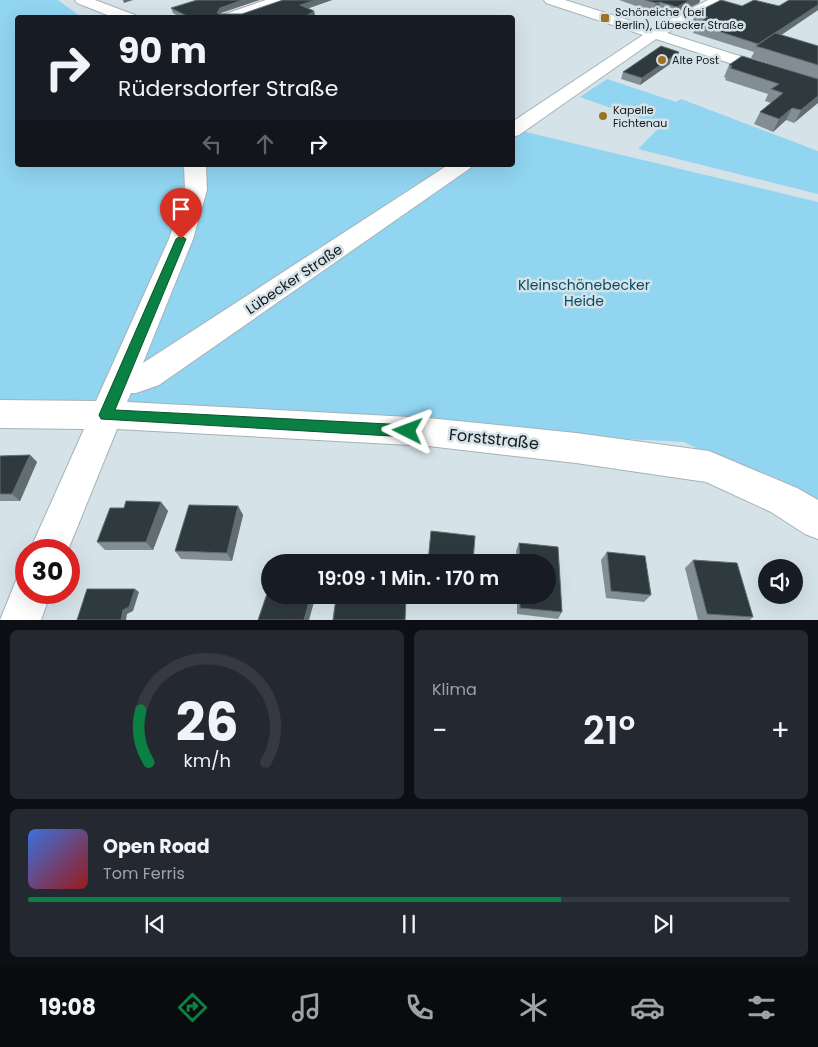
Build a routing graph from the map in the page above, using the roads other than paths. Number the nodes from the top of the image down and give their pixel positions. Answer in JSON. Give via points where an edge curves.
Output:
{"nodes":[{"id":1,"x":72,"y":0,"type":"edge"},
{"id":2,"x":82,"y":0,"type":"edge"},
{"id":3,"x":280,"y":0,"type":"edge"},
{"id":4,"x":551,"y":0,"type":"edge"},
{"id":5,"x":718,"y":0,"type":"edge"},
{"id":6,"x":90,"y":15,"type":"edge"},
{"id":7,"x":122,"y":15,"type":"edge"},
{"id":8,"x":236,"y":15,"type":"edge"},
{"id":9,"x":654,"y":34,"type":"junction"},
{"id":10,"x":818,"y":87,"type":"edge"},
{"id":11,"x":515,"y":130,"type":"edge"},
{"id":12,"x":195,"y":167,"type":"edge"},
{"id":13,"x":459,"y":167,"type":"edge"},
{"id":14,"x":121,"y":381,"type":"junction"},
{"id":15,"x":0,"y":414,"type":"edge"},
{"id":16,"x":106,"y":415,"type":"junction"},
{"id":17,"x":808,"y":514,"type":"edge"},
{"id":18,"x":54,"y":539,"type":"edge"},
{"id":19,"x":26,"y":604,"type":"edge"},
{"id":20,"x":20,"y":620,"type":"edge"}],
"edges":[{"from":1,"to":6,"type":"street"},
{"from":2,"to":7,"type":"street"},
{"from":3,"to":8,"type":"street"},
{"from":4,"to":9,"type":"street"},
{"from":5,"to":9,"type":"street"},
{"from":9,"to":10,"type":"street"},
{"from":9,"to":11,"type":"street"},
{"from":12,"to":14,"type":"street","via":[[196,190],[191,210]]},
{"from":13,"to":14,"type":"street","name":"Lübecker Straße","via":[[148,376],[136,381]]},
{"from":14,"to":16,"type":"street"},
{"from":15,"to":16,"type":"street","name":"Forststraße"},
{"from":16,"to":17,"type":"street","name":"Forststraße","via":[[428,432],[576,448],[709,467]]},
{"from":16,"to":18,"type":"street"},
{"from":19,"to":20,"type":"street"}]}
